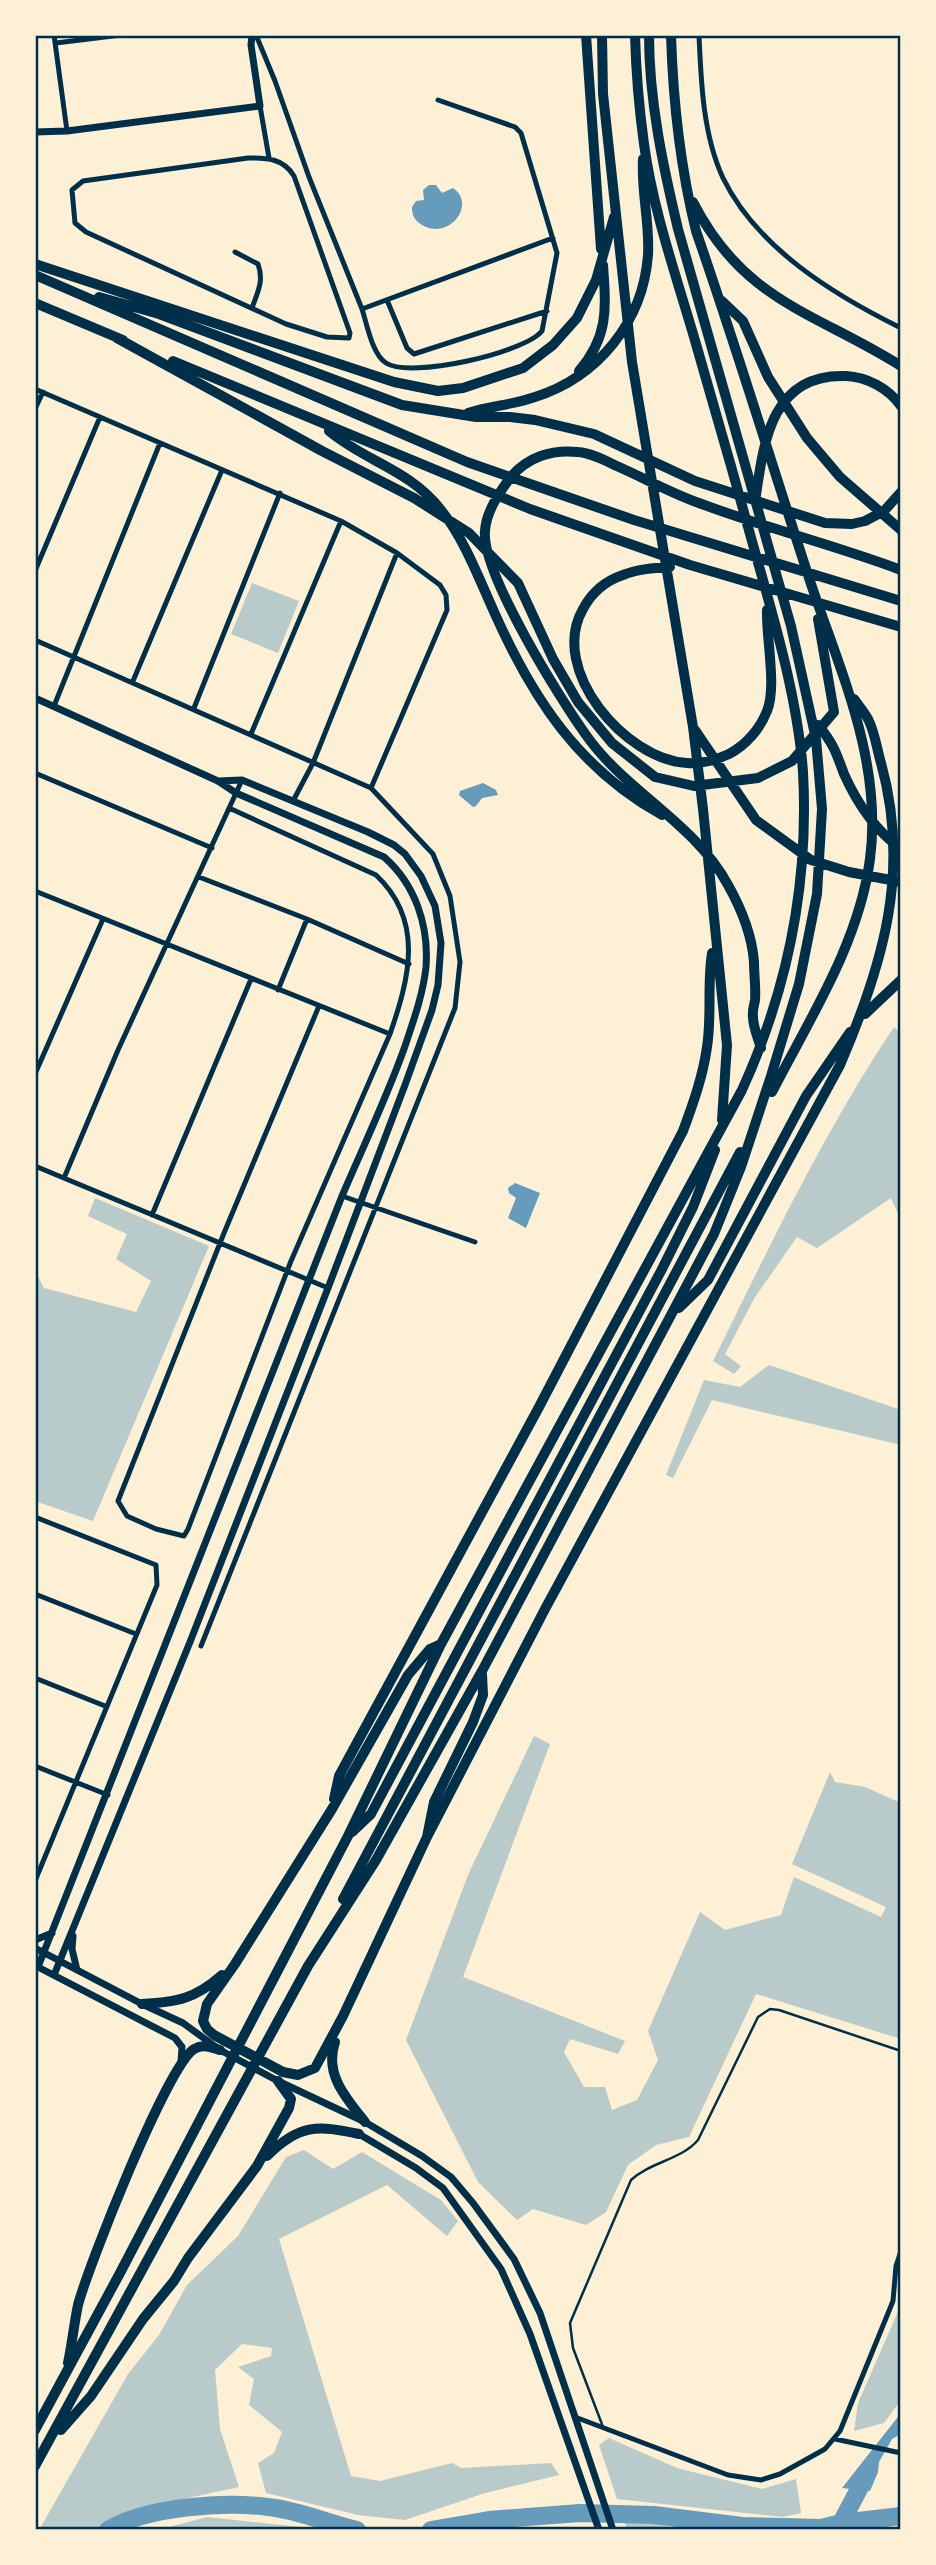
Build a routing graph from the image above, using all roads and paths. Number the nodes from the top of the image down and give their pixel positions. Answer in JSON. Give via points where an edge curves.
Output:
{"nodes":[{"id":1,"x":54,"y":35,"type":"edge"},
{"id":2,"x":121,"y":35,"type":"edge"},
{"id":3,"x":254,"y":35,"type":"edge"},
{"id":4,"x":586,"y":35,"type":"edge"},
{"id":5,"x":602,"y":35,"type":"edge"},
{"id":6,"x":635,"y":35,"type":"edge"},
{"id":7,"x":649,"y":35,"type":"edge"},
{"id":8,"x":671,"y":35,"type":"edge"},
{"id":9,"x":699,"y":35,"type":"edge"},
{"id":10,"x":56,"y":43,"type":"junction"},
{"id":11,"x":438,"y":100,"type":"dead end"},
{"id":12,"x":260,"y":106,"type":"junction"},
{"id":13,"x":67,"y":131,"type":"junction"},
{"id":14,"x":35,"y":132,"type":"edge"},
{"id":15,"x":658,"y":137,"type":"junction"},
{"id":16,"x":644,"y":146,"type":"junction"},
{"id":17,"x":269,"y":158,"type":"junction"},
{"id":18,"x":616,"y":211,"type":"junction"},
{"id":19,"x":553,"y":238,"type":"junction"},
{"id":20,"x":235,"y":252,"type":"dead end"},
{"id":21,"x":35,"y":264,"type":"edge"},
{"id":22,"x":35,"y":275,"type":"edge"},
{"id":23,"x":59,"y":285,"type":"junction"},
{"id":24,"x":719,"y":299,"type":"junction"},
{"id":25,"x":387,"y":300,"type":"junction"},
{"id":26,"x":35,"y":303,"type":"edge"},
{"id":27,"x":252,"y":308,"type":"junction"},
{"id":28,"x":362,"y":309,"type":"junction"},
{"id":29,"x":547,"y":311,"type":"junction"},
{"id":30,"x":901,"y":328,"type":"edge"},
{"id":31,"x":117,"y":338,"type":"junction"},
{"id":32,"x":901,"y":366,"type":"edge"},
{"id":33,"x":570,"y":381,"type":"junction"},
{"id":34,"x":35,"y":389,"type":"edge"},
{"id":35,"x":43,"y":392,"type":"junction"},
{"id":36,"x":901,"y":406,"type":"edge"},
{"id":37,"x":35,"y":409,"type":"edge"},
{"id":38,"x":464,"y":414,"type":"junction"},
{"id":39,"x":100,"y":417,"type":"junction"},
{"id":40,"x":322,"y":424,"type":"junction"},
{"id":41,"x":160,"y":443,"type":"junction"},
{"id":42,"x":222,"y":470,"type":"junction"},
{"id":43,"x":901,"y":492,"type":"edge"},
{"id":44,"x":280,"y":493,"type":"junction"},
{"id":45,"x":755,"y":498,"type":"junction"},
{"id":46,"x":341,"y":521,"type":"junction"},
{"id":47,"x":901,"y":530,"type":"edge"},
{"id":48,"x":397,"y":552,"type":"junction"},
{"id":49,"x":690,"y":565,"type":"junction"},
{"id":50,"x":901,"y":570,"type":"edge"},
{"id":51,"x":35,"y":571,"type":"edge"},
{"id":52,"x":809,"y":579,"type":"junction"},
{"id":53,"x":768,"y":597,"type":"junction"},
{"id":54,"x":901,"y":601,"type":"edge"},
{"id":55,"x":901,"y":627,"type":"edge"},
{"id":56,"x":35,"y":640,"type":"edge"},
{"id":57,"x":73,"y":656,"type":"junction"},
{"id":58,"x":133,"y":681,"type":"junction"},
{"id":59,"x":850,"y":694,"type":"junction"},
{"id":60,"x":35,"y":698,"type":"edge"},
{"id":61,"x":54,"y":706,"type":"junction"},
{"id":62,"x":194,"y":708,"type":"junction"},
{"id":63,"x":812,"y":717,"type":"junction"},
{"id":64,"x":693,"y":727,"type":"junction"},
{"id":65,"x":251,"y":734,"type":"junction"},
{"id":66,"x":313,"y":763,"type":"junction"},
{"id":67,"x":35,"y":773,"type":"edge"},
{"id":68,"x":242,"y":779,"type":"junction"},
{"id":69,"x":218,"y":781,"type":"junction"},
{"id":70,"x":371,"y":788,"type":"junction"},
{"id":71,"x":236,"y":793,"type":"junction"},
{"id":72,"x":293,"y":801,"type":"junction"},
{"id":73,"x":229,"y":808,"type":"junction"},
{"id":74,"x":677,"y":823,"type":"junction"},
{"id":75,"x":212,"y":848,"type":"junction"},
{"id":76,"x":901,"y":849,"type":"edge"},
{"id":77,"x":199,"y":877,"type":"junction"},
{"id":78,"x":901,"y":882,"type":"edge"},
{"id":79,"x":35,"y":891,"type":"edge"},
{"id":80,"x":103,"y":919,"type":"junction"},
{"id":81,"x":307,"y":919,"type":"junction"},
{"id":82,"x":715,"y":939,"type":"junction"},
{"id":83,"x":167,"y":944,"type":"junction"},
{"id":84,"x":409,"y":964,"type":"junction"},
{"id":85,"x":251,"y":979,"type":"junction"},
{"id":86,"x":901,"y":980,"type":"edge"},
{"id":87,"x":278,"y":990,"type":"junction"},
{"id":88,"x":318,"y":1006,"type":"junction"},
{"id":89,"x":390,"y":1034,"type":"junction"},
{"id":90,"x":761,"y":1048,"type":"junction"},
{"id":91,"x":35,"y":1074,"type":"edge"},
{"id":92,"x":35,"y":1166,"type":"edge"},
{"id":93,"x":64,"y":1178,"type":"junction"},
{"id":94,"x":342,"y":1196,"type":"junction"},
{"id":95,"x":359,"y":1203,"type":"junction"},
{"id":96,"x":376,"y":1210,"type":"junction"},
{"id":97,"x":152,"y":1215,"type":"junction"},
{"id":98,"x":475,"y":1242,"type":"dead end"},
{"id":99,"x":220,"y":1243,"type":"junction"},
{"id":100,"x":288,"y":1272,"type":"junction"},
{"id":101,"x":309,"y":1280,"type":"junction"},
{"id":102,"x":328,"y":1288,"type":"junction"},
{"id":103,"x":672,"y":1314,"type":"junction"},
{"id":104,"x":35,"y":1517,"type":"edge"},
{"id":105,"x":35,"y":1594,"type":"edge"},
{"id":106,"x":136,"y":1634,"type":"junction"},
{"id":107,"x":442,"y":1644,"type":"junction"},
{"id":108,"x":201,"y":1646,"type":"dead end"},
{"id":109,"x":482,"y":1671,"type":"junction"},
{"id":110,"x":35,"y":1678,"type":"edge"},
{"id":111,"x":105,"y":1706,"type":"junction"},
{"id":112,"x":35,"y":1766,"type":"edge"},
{"id":113,"x":75,"y":1781,"type":"junction"},
{"id":114,"x":108,"y":1795,"type":"junction"},
{"id":115,"x":332,"y":1808,"type":"junction"},
{"id":116,"x":348,"y":1836,"type":"junction"},
{"id":117,"x":427,"y":1837,"type":"junction"},
{"id":118,"x":35,"y":1881,"type":"edge"},
{"id":119,"x":76,"y":1922,"type":"junction"},
{"id":120,"x":53,"y":1932,"type":"junction"},
{"id":121,"x":35,"y":1940,"type":"edge"},
{"id":122,"x":35,"y":1948,"type":"edge"},
{"id":123,"x":45,"y":1953,"type":"junction"},
{"id":124,"x":61,"y":1961,"type":"junction"},
{"id":125,"x":235,"y":1964,"type":"junction"},
{"id":126,"x":308,"y":1966,"type":"junction"},
{"id":127,"x":37,"y":1967,"type":"edge"},
{"id":128,"x":77,"y":1970,"type":"junction"},
{"id":129,"x":54,"y":1975,"type":"junction"},
{"id":130,"x":142,"y":2004,"type":"junction"},
{"id":131,"x":343,"y":2016,"type":"junction"},
{"id":132,"x":220,"y":2050,"type":"junction"},
{"id":133,"x":901,"y":2051,"type":"edge"},
{"id":134,"x":181,"y":2065,"type":"junction"},
{"id":135,"x":278,"y":2081,"type":"junction"},
{"id":136,"x":365,"y":2122,"type":"junction"},
{"id":137,"x":359,"y":2134,"type":"joint"},
{"id":138,"x":257,"y":2166,"type":"junction"},
{"id":139,"x":901,"y":2251,"type":"edge"},
{"id":140,"x":66,"y":2372,"type":"junction"},
{"id":141,"x":575,"y":2417,"type":"junction"},
{"id":142,"x":603,"y":2428,"type":"junction"},
{"id":143,"x":35,"y":2430,"type":"edge"},
{"id":144,"x":835,"y":2439,"type":"junction"},
{"id":145,"x":47,"y":2445,"type":"junction"},
{"id":146,"x":901,"y":2453,"type":"edge"},
{"id":147,"x":35,"y":2466,"type":"edge"},
{"id":148,"x":599,"y":2530,"type":"edge"},
{"id":149,"x":614,"y":2530,"type":"edge"}],
"edges":[{"from":1,"to":10,"type":"street"},
{"from":2,"to":10,"type":"street"},
{"from":3,"to":12,"type":"street","via":[[251,45]]},
{"from":3,"to":28,"type":"street"},
{"from":4,"to":33,"type":"highway","via":[[606,305],[600,338]]},
{"from":5,"to":18,"type":"highway","via":[[603,94]]},
{"from":6,"to":16,"type":"highway"},
{"from":7,"to":15,"type":"highway"},
{"from":8,"to":24,"type":"highway","via":[[672,89],[688,199]]},
{"from":9,"to":30,"type":"street","via":[[708,124],[722,176],[734,196],[765,235],[799,264],[843,297]]},
{"from":10,"to":13,"type":"street"},
{"from":11,"to":19,"type":"street","via":[[516,127],[521,133]]},
{"from":12,"to":13,"type":"street"},
{"from":12,"to":17,"type":"street"},
{"from":13,"to":14,"type":"street"},
{"from":15,"to":32,"type":"highway","via":[[673,147],[709,231],[752,280],[781,301]]},
{"from":15,"to":45,"type":"highway","via":[[678,229]]},
{"from":16,"to":33,"type":"highway","via":[[641,184],[648,250],[643,286],[620,337],[599,361]]},
{"from":16,"to":53,"type":"highway","via":[[663,230]]},
{"from":17,"to":27,"type":"street","via":[[285,164],[294,176],[350,336],[304,331]]},
{"from":17,"to":27,"type":"street","via":[[83,181],[72,190],[71,198],[75,223],[86,232]]},
{"from":18,"to":21,"type":"highway","via":[[596,280],[577,318],[543,353],[523,368],[463,388],[438,391],[394,382]]},
{"from":18,"to":64,"type":"highway","via":[[632,362]]},
{"from":19,"to":25,"type":"street"},
{"from":19,"to":29,"type":"street","via":[[557,253]]},
{"from":20,"to":27,"type":"street","via":[[258,264],[261,272]]},
{"from":22,"to":23,"type":"highway"},
{"from":23,"to":38,"type":"highway","via":[[146,310],[382,399]]},
{"from":23,"to":54,"type":"highway","via":[[467,462]]},
{"from":24,"to":47,"type":"highway","via":[[743,321],[768,377],[807,438],[840,477]]},
{"from":24,"to":52,"type":"highway"},
{"from":25,"to":28,"type":"street"},
{"from":25,"to":29,"type":"street","via":[[407,348],[414,354]]},
{"from":26,"to":31,"type":"highway"},
{"from":28,"to":29,"type":"street","via":[[379,358],[402,367],[470,362],[533,340],[542,331]]},
{"from":31,"to":40,"type":"highway"},
{"from":31,"to":52,"type":"highway","via":[[414,498],[469,533],[518,583],[578,702],[612,743],[655,777],[694,786],[758,778],[792,761],[834,712]]},
{"from":33,"to":38,"type":"highway","via":[[538,396]]},
{"from":34,"to":35,"type":"street"},
{"from":35,"to":37,"type":"street"},
{"from":35,"to":39,"type":"street"},
{"from":36,"to":45,"type":"highway","via":[[880,387],[858,377],[824,378],[800,386],[780,406],[768,430]]},
{"from":38,"to":43,"type":"highway","via":[[535,420],[594,434],[695,481],[825,523],[865,521],[884,511]]},
{"from":39,"to":41,"type":"street"},
{"from":39,"to":51,"type":"street"},
{"from":40,"to":49,"type":"highway","via":[[530,509]]},
{"from":40,"to":74,"type":"highway","via":[[429,496],[455,530],[520,669],[554,722],[619,788]]},
{"from":41,"to":42,"type":"street"},
{"from":41,"to":57,"type":"street"},
{"from":42,"to":44,"type":"street"},
{"from":42,"to":58,"type":"street"},
{"from":44,"to":46,"type":"street"},
{"from":44,"to":62,"type":"street"},
{"from":45,"to":63,"type":"highway"},
{"from":46,"to":48,"type":"street"},
{"from":46,"to":65,"type":"street"},
{"from":48,"to":66,"type":"street"},
{"from":48,"to":70,"type":"street","via":[[440,585],[447,610]]},
{"from":49,"to":53,"type":"highway","via":[[621,575],[602,586],[581,613],[573,636],[577,669],[608,718],[635,741],[666,758],[687,763],[720,758],[749,739],[768,710]]},
{"from":49,"to":55,"type":"highway"},
{"from":50,"to":74,"type":"highway","via":[[701,504],[579,452],[538,456],[512,476],[497,496],[485,531],[493,570],[551,681],[588,738]]},
{"from":52,"to":59,"type":"highway"},
{"from":53,"to":90,"type":"highway","via":[[803,768],[804,845],[788,961]]},
{"from":56,"to":57,"type":"street"},
{"from":57,"to":58,"type":"street"},
{"from":57,"to":61,"type":"street"},
{"from":58,"to":62,"type":"street"},
{"from":59,"to":117,"type":"highway","via":[[869,721],[887,786],[892,827],[889,918],[865,1006],[840,1065],[545,1609]]},
{"from":59,"to":126,"type":"highway","via":[[869,771],[872,829],[870,861],[855,922],[835,971]]},
{"from":60,"to":61,"type":"street"},
{"from":61,"to":69,"type":"street"},
{"from":62,"to":65,"type":"street"},
{"from":63,"to":76,"type":"highway","via":[[833,743],[861,806]]},
{"from":63,"to":103,"type":"highway","via":[[822,810],[808,949],[741,1167],[714,1234]]},
{"from":64,"to":78,"type":"highway","via":[[756,820],[811,860]]},
{"from":64,"to":82,"type":"highway"},
{"from":65,"to":66,"type":"street"},
{"from":66,"to":70,"type":"street"},
{"from":66,"to":72,"type":"street"},
{"from":67,"to":75,"type":"street"},
{"from":68,"to":69,"type":"street"},
{"from":68,"to":71,"type":"street"},
{"from":68,"to":72,"type":"street"},
{"from":69,"to":71,"type":"street"},
{"from":70,"to":96,"type":"street","via":[[433,854],[450,896],[460,962],[455,1008]]},
{"from":71,"to":73,"type":"street"},
{"from":71,"to":94,"type":"street","via":[[384,856],[406,881],[422,919],[426,966],[416,1014],[394,1078]]},
{"from":72,"to":95,"type":"street","via":[[368,832],[405,854],[427,886],[439,927],[441,958],[432,1010]]},
{"from":73,"to":75,"type":"street"},
{"from":73,"to":84,"type":"street","via":[[376,875],[399,908],[408,938]]},
{"from":74,"to":90,"type":"highway","via":[[716,864],[743,919],[754,959],[752,1016]]},
{"from":75,"to":77,"type":"street"},
{"from":77,"to":81,"type":"street"},
{"from":77,"to":83,"type":"street"},
{"from":79,"to":80,"type":"street"},
{"from":80,"to":83,"type":"street"},
{"from":80,"to":91,"type":"street"},
{"from":81,"to":84,"type":"street"},
{"from":81,"to":87,"type":"street"},
{"from":82,"to":115,"type":"highway","via":[[707,1047],[697,1094],[666,1167],[339,1776]]},
{"from":82,"to":116,"type":"highway","via":[[727,1045],[725,1097],[718,1141],[694,1207],[371,1814]]},
{"from":83,"to":85,"type":"street"},
{"from":83,"to":93,"type":"street"},
{"from":84,"to":89,"type":"street"},
{"from":85,"to":87,"type":"street"},
{"from":85,"to":97,"type":"street"},
{"from":86,"to":103,"type":"highway","via":[[828,1061],[708,1280]]},
{"from":87,"to":88,"type":"street"},
{"from":88,"to":89,"type":"street"},
{"from":88,"to":99,"type":"street"},
{"from":89,"to":100,"type":"street"},
{"from":90,"to":107,"type":"highway"},
{"from":92,"to":93,"type":"street"},
{"from":93,"to":97,"type":"street"},
{"from":94,"to":95,"type":"street"},
{"from":94,"to":101,"type":"street"},
{"from":95,"to":96,"type":"street"},
{"from":95,"to":102,"type":"street"},
{"from":96,"to":98,"type":"street"},
{"from":96,"to":108,"type":"street"},
{"from":97,"to":99,"type":"street"},
{"from":99,"to":100,"type":"street"},
{"from":99,"to":100,"type":"street","via":[[118,1501],[127,1516],[156,1529],[184,1536],[188,1529]]},
{"from":100,"to":101,"type":"street"},
{"from":101,"to":102,"type":"street"},
{"from":101,"to":114,"type":"street"},
{"from":102,"to":119,"type":"street"},
{"from":103,"to":109,"type":"highway"},
{"from":104,"to":106,"type":"street","via":[[156,1565],[157,1584]]},
{"from":105,"to":106,"type":"street"},
{"from":106,"to":111,"type":"street"},
{"from":107,"to":115,"type":"highway","via":[[430,1649],[408,1675]]},
{"from":107,"to":116,"type":"highway"},
{"from":109,"to":117,"type":"highway","via":[[483,1695],[435,1802]]},
{"from":109,"to":126,"type":"highway","via":[[376,1860]]},
{"from":110,"to":111,"type":"street"},
{"from":111,"to":113,"type":"street"},
{"from":112,"to":113,"type":"street"},
{"from":113,"to":114,"type":"street"},
{"from":113,"to":118,"type":"street"},
{"from":114,"to":120,"type":"street"},
{"from":115,"to":125,"type":"highway"},
{"from":116,"to":140,"type":"highway"},
{"from":117,"to":131,"type":"highway"},
{"from":119,"to":124,"type":"street"},
{"from":119,"to":128,"type":"street","via":[[72,1942]]},
{"from":120,"to":121,"type":"street"},
{"from":120,"to":123,"type":"street"},
{"from":122,"to":123,"type":"street"},
{"from":123,"to":124,"type":"street"},
{"from":123,"to":127,"type":"street"},
{"from":124,"to":128,"type":"street"},
{"from":124,"to":129,"type":"street"},
{"from":125,"to":130,"type":"highway","via":[[200,1993],[184,2000]]},
{"from":125,"to":131,"type":"highway","via":[[207,2004],[203,2021],[214,2035],[283,2073],[298,2075],[315,2068]]},
{"from":126,"to":145,"type":"highway"},
{"from":127,"to":129,"type":"street"},
{"from":128,"to":130,"type":"street"},
{"from":129,"to":134,"type":"street","via":[[175,2038],[182,2047]]},
{"from":130,"to":132,"type":"street","via":[[183,2023]]},
{"from":131,"to":136,"type":"highway","via":[[331,2069]]},
{"from":132,"to":134,"type":"highway","via":[[201,2046]]},
{"from":132,"to":135,"type":"street"},
{"from":133,"to":142,"type":"lane","via":[[779,2010],[758,2017],[698,2140],[631,2180],[570,2323],[573,2347]]},
{"from":134,"to":140,"type":"highway","via":[[127,2174],[79,2304]]},
{"from":135,"to":136,"type":"street"},
{"from":135,"to":138,"type":"highway","via":[[291,2099],[289,2108]]},
{"from":136,"to":141,"type":"street","via":[[451,2178],[514,2259],[540,2313]]},
{"from":137,"to":138,"type":"highway","via":[[314,2127],[283,2140]]},
{"from":137,"to":148,"type":"street","via":[[443,2188],[501,2269],[530,2334]]},
{"from":138,"to":145,"type":"highway","via":[[92,2396]]},
{"from":139,"to":144,"type":"street","via":[[893,2301]]},
{"from":140,"to":143,"type":"highway"},
{"from":141,"to":142,"type":"street"},
{"from":141,"to":149,"type":"street"},
{"from":142,"to":144,"type":"street","via":[[711,2470],[752,2480],[780,2474]]},
{"from":144,"to":146,"type":"street"},
{"from":145,"to":147,"type":"highway"}]}
